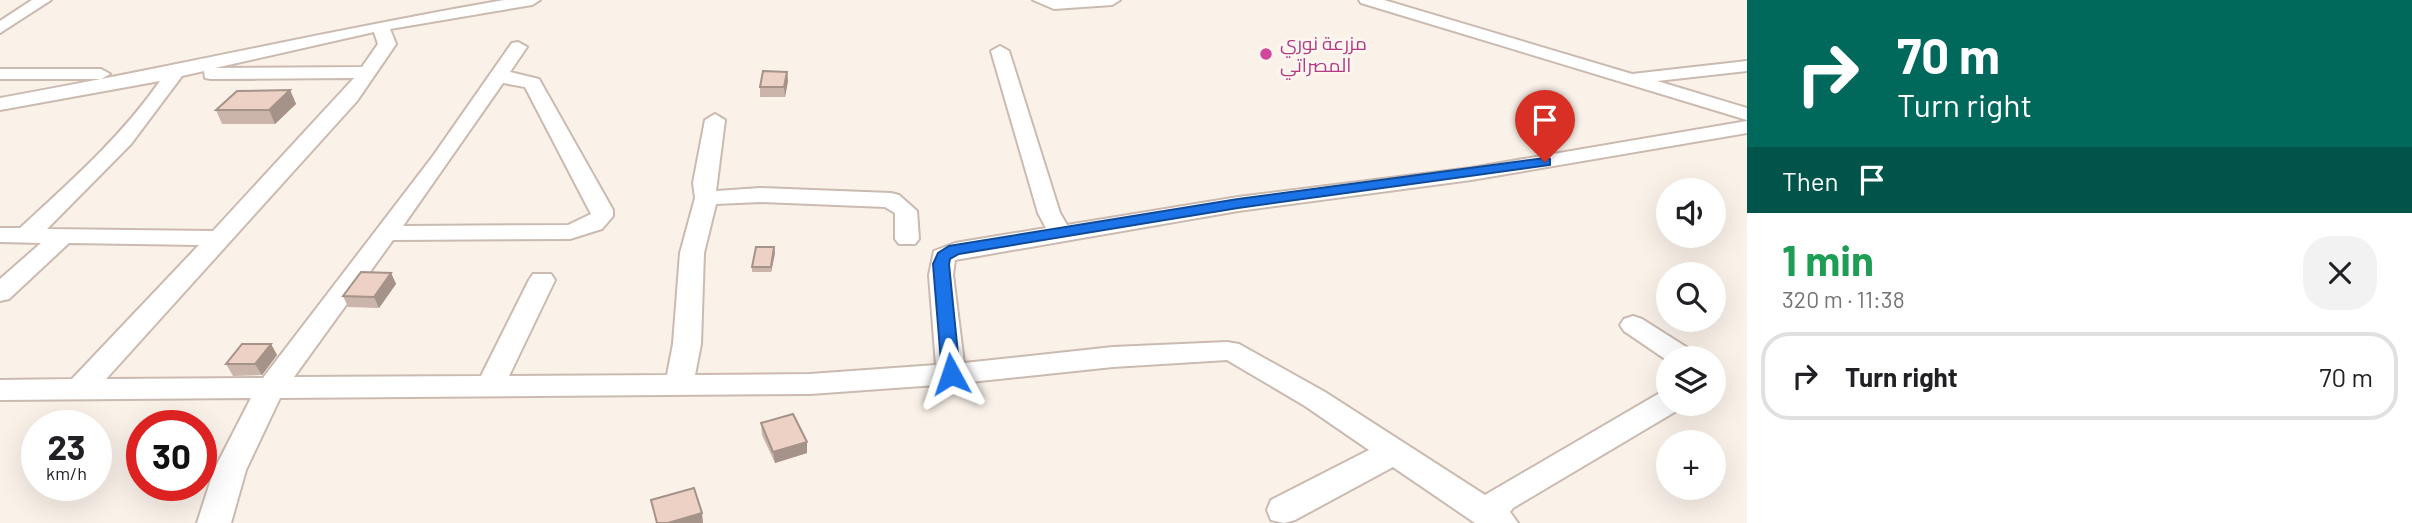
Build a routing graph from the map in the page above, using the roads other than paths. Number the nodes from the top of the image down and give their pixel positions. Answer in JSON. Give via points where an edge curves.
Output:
{"nodes":[{"id":1,"x":43,"y":0,"type":"edge"},
{"id":2,"x":533,"y":0,"type":"edge"},
{"id":3,"x":1041,"y":0,"type":"edge"},
{"id":4,"x":1112,"y":0,"type":"edge"},
{"id":5,"x":1371,"y":1,"type":"edge"},
{"id":6,"x":0,"y":12,"type":"edge"},
{"id":7,"x":25,"y":12,"type":"junction"},
{"id":8,"x":380,"y":26,"type":"junction"},
{"id":9,"x":0,"y":28,"type":"edge"},
{"id":10,"x":518,"y":47,"type":"dead end"},
{"id":11,"x":1000,"y":51,"type":"dead end"},
{"id":12,"x":1747,"y":66,"type":"edge"},
{"id":13,"x":370,"y":72,"type":"junction"},
{"id":14,"x":0,"y":74,"type":"edge"},
{"id":15,"x":168,"y":75,"type":"junction"},
{"id":16,"x":497,"y":77,"type":"junction"},
{"id":17,"x":1628,"y":79,"type":"junction"},
{"id":18,"x":0,"y":104,"type":"edge"},
{"id":19,"x":1747,"y":114,"type":"edge"},
{"id":20,"x":715,"y":120,"type":"dead end"},
{"id":21,"x":1747,"y":127,"type":"edge"},
{"id":22,"x":706,"y":198,"type":"junction"},
{"id":23,"x":385,"y":233,"type":"junction"},
{"id":24,"x":1060,"y":233,"type":"junction"},
{"id":25,"x":0,"y":235,"type":"edge"},
{"id":26,"x":26,"y":235,"type":"junction"},
{"id":27,"x":63,"y":236,"type":"junction"},
{"id":28,"x":219,"y":238,"type":"junction"},
{"id":29,"x":907,"y":239,"type":"dead end"},
{"id":30,"x":542,"y":280,"type":"dead end"},
{"id":31,"x":0,"y":293,"type":"edge"},
{"id":32,"x":1633,"y":325,"type":"dead end"},
{"id":33,"x":1664,"y":346,"type":"edge"},
{"id":34,"x":951,"y":374,"type":"junction"},
{"id":35,"x":678,"y":384,"type":"junction"},
{"id":36,"x":490,"y":386,"type":"junction"},
{"id":37,"x":271,"y":388,"type":"junction"},
{"id":38,"x":0,"y":390,"type":"edge"},
{"id":39,"x":79,"y":390,"type":"junction"},
{"id":40,"x":1656,"y":409,"type":"edge"},
{"id":41,"x":1393,"y":452,"type":"junction"},
{"id":42,"x":1283,"y":510,"type":"dead end"},
{"id":43,"x":1494,"y":518,"type":"edge"},
{"id":44,"x":215,"y":523,"type":"edge"}],
"edges":[{"from":1,"to":7,"type":"street"},
{"from":2,"to":8,"type":"street"},
{"from":3,"to":4,"type":"street","via":[[1054,4]]},
{"from":5,"to":17,"type":"street"},
{"from":6,"to":7,"type":"street"},
{"from":7,"to":9,"type":"street"},
{"from":8,"to":13,"type":"street","via":[[387,44]]},
{"from":8,"to":15,"type":"street"},
{"from":10,"to":16,"type":"street"},
{"from":11,"to":24,"type":"street","via":[[1049,212]]},
{"from":12,"to":17,"type":"street"},
{"from":13,"to":15,"type":"street"},
{"from":13,"to":28,"type":"street"},
{"from":14,"to":15,"type":"street"},
{"from":15,"to":18,"type":"street"},
{"from":15,"to":26,"type":"street","via":[[147,116]]},
{"from":16,"to":23,"type":"street"},
{"from":16,"to":23,"type":"street","via":[[532,83],[602,216],[594,224],[570,232]]},
{"from":17,"to":19,"type":"street"},
{"from":20,"to":22,"type":"street","via":[[704,183]]},
{"from":21,"to":24,"type":"street","via":[[1471,174],[1250,202]]},
{"from":22,"to":29,"type":"street","via":[[761,195],[891,200],[906,211]]},
{"from":22,"to":35,"type":"street","via":[[692,253],[687,344]]},
{"from":23,"to":37,"type":"street"},
{"from":24,"to":34,"type":"street","via":[[955,250],[943,256]]},
{"from":25,"to":26,"type":"street"},
{"from":26,"to":27,"type":"street"},
{"from":27,"to":28,"type":"street"},
{"from":27,"to":31,"type":"street"},
{"from":28,"to":39,"type":"street"},
{"from":30,"to":36,"type":"street"},
{"from":32,"to":33,"type":"street"},
{"from":34,"to":35,"type":"street","via":[[810,384]]},
{"from":34,"to":41,"type":"street","via":[[1227,351],[1315,398]]},
{"from":35,"to":36,"type":"street"},
{"from":36,"to":37,"type":"street"},
{"from":37,"to":39,"type":"street"},
{"from":37,"to":44,"type":"street","via":[[230,470]]},
{"from":38,"to":39,"type":"street"},
{"from":40,"to":43,"type":"street","via":[[1502,499]]},
{"from":41,"to":42,"type":"street"},
{"from":41,"to":43,"type":"street"}]}
